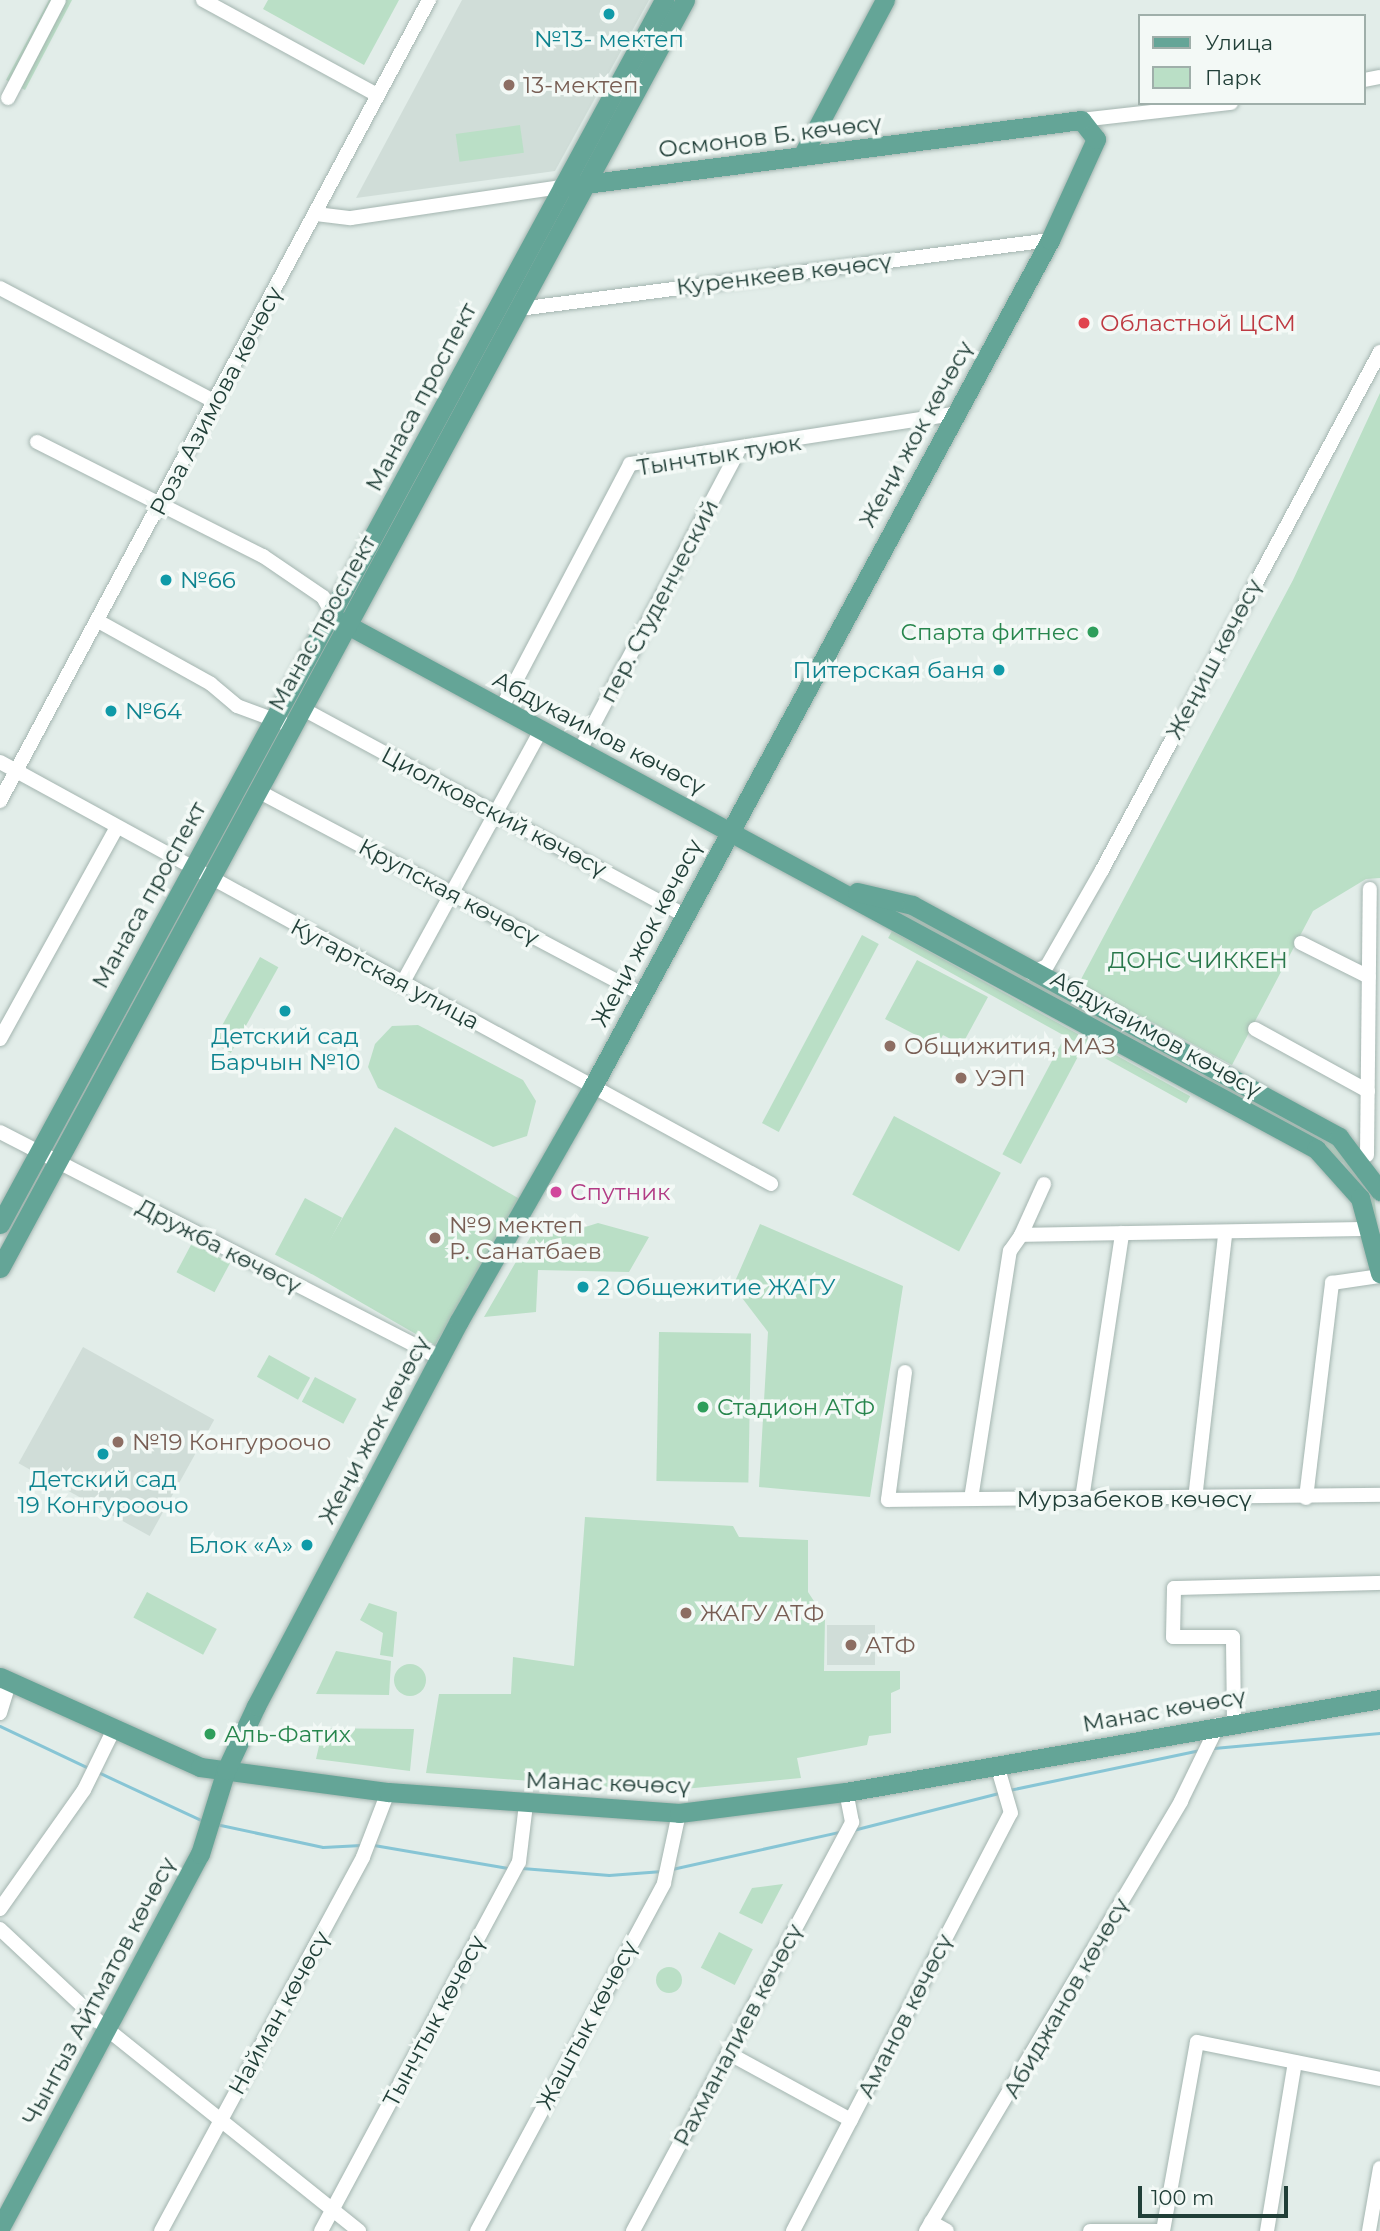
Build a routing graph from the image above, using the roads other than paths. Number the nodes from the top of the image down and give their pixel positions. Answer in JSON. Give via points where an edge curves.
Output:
{"nodes":[{"id":1,"x":59,"y":0,"type":"edge"},
{"id":2,"x":203,"y":0,"type":"edge"},
{"id":3,"x":429,"y":0,"type":"edge"},
{"id":4,"x":885,"y":0,"type":"edge"},
{"id":5,"x":671,"y":6,"type":"edge"},
{"id":6,"x":633,"y":79,"type":"junction"},
{"id":7,"x":377,"y":95,"type":"junction"},
{"id":8,"x":8,"y":98,"type":"dead end"},
{"id":9,"x":1213,"y":105,"type":"edge"},
{"id":10,"x":1081,"y":120,"type":"junction"},
{"id":11,"x":802,"y":156,"type":"junction"},
{"id":12,"x":586,"y":184,"type":"junction"},
{"id":13,"x":562,"y":187,"type":"junction"},
{"id":14,"x":316,"y":214,"type":"junction"},
{"id":15,"x":1050,"y":240,"type":"junction"},
{"id":16,"x":2,"y":294,"type":"edge"},
{"id":17,"x":519,"y":309,"type":"junction"},
{"id":18,"x":495,"y":334,"type":"junction"},
{"id":19,"x":1380,"y":352,"type":"edge"},
{"id":20,"x":213,"y":401,"type":"junction"},
{"id":21,"x":954,"y":415,"type":"junction"},
{"id":22,"x":37,"y":442,"type":"dead end"},
{"id":23,"x":738,"y":452,"type":"junction"},
{"id":24,"x":417,"y":455,"type":"junction"},
{"id":25,"x":436,"y":465,"type":"junction"},
{"id":26,"x":163,"y":504,"type":"junction"},
{"id":27,"x":332,"y":613,"type":"junction"},
{"id":28,"x":98,"y":621,"type":"junction"},
{"id":29,"x":348,"y":628,"type":"junction"},
{"id":30,"x":501,"y":709,"type":"junction"},
{"id":31,"x":298,"y":718,"type":"junction"},
{"id":32,"x":273,"y":720,"type":"junction"},
{"id":33,"x":541,"y":730,"type":"junction"},
{"id":34,"x":580,"y":750,"type":"junction"},
{"id":35,"x":0,"y":762,"type":"edge"},
{"id":36,"x":16,"y":771,"type":"junction"},
{"id":37,"x":258,"y":791,"type":"junction"},
{"id":38,"x":0,"y":801,"type":"edge"},
{"id":39,"x":495,"y":811,"type":"junction"},
{"id":40,"x":117,"y":827,"type":"junction"},
{"id":41,"x":731,"y":831,"type":"junction"},
{"id":42,"x":192,"y":869,"type":"junction"},
{"id":43,"x":211,"y":880,"type":"junction"},
{"id":44,"x":1370,"y":889,"type":"dead end"},
{"id":45,"x":848,"y":890,"type":"junction"},
{"id":46,"x":450,"y":893,"type":"junction"},
{"id":47,"x":684,"y":915,"type":"junction"},
{"id":48,"x":1301,"y":943,"type":"dead end"},
{"id":49,"x":1039,"y":970,"type":"junction"},
{"id":50,"x":1369,"y":977,"type":"junction"},
{"id":51,"x":402,"y":984,"type":"junction"},
{"id":52,"x":640,"y":994,"type":"junction"},
{"id":53,"x":1255,"y":1029,"type":"dead end"},
{"id":54,"x":0,"y":1039,"type":"edge"},
{"id":55,"x":1200,"y":1061,"type":"junction"},
{"id":56,"x":1191,"y":1080,"type":"junction"},
{"id":57,"x":593,"y":1086,"type":"junction"},
{"id":58,"x":1368,"y":1091,"type":"junction"},
{"id":59,"x":0,"y":1132,"type":"edge"},
{"id":60,"x":38,"y":1153,"type":"junction"},
{"id":61,"x":1371,"y":1158,"type":"edge"},
{"id":62,"x":58,"y":1163,"type":"junction"},
{"id":63,"x":771,"y":1184,"type":"dead end"},
{"id":64,"x":1044,"y":1184,"type":"dead end"},
{"id":65,"x":1380,"y":1191,"type":"edge"},
{"id":66,"x":0,"y":1224,"type":"edge"},
{"id":67,"x":1370,"y":1229,"type":"junction"},
{"id":68,"x":1122,"y":1233,"type":"junction"},
{"id":69,"x":1021,"y":1235,"type":"junction"},
{"id":70,"x":1225,"y":1235,"type":"junction"},
{"id":71,"x":0,"y":1268,"type":"edge"},
{"id":72,"x":1380,"y":1274,"type":"edge"},
{"id":73,"x":440,"y":1358,"type":"junction"},
{"id":74,"x":905,"y":1372,"type":"dead end"},
{"id":75,"x":1380,"y":1495,"type":"edge"},
{"id":76,"x":1306,"y":1498,"type":"junction"},
{"id":77,"x":971,"y":1499,"type":"junction"},
{"id":78,"x":1082,"y":1499,"type":"junction"},
{"id":79,"x":1195,"y":1499,"type":"junction"},
{"id":80,"x":1380,"y":1583,"type":"edge"},
{"id":81,"x":5,"y":1679,"type":"edge"},
{"id":82,"x":1380,"y":1699,"type":"edge"},
{"id":83,"x":1354,"y":1705,"type":"junction"},
{"id":84,"x":2,"y":1708,"type":"edge"},
{"id":85,"x":1380,"y":1708,"type":"edge"},
{"id":86,"x":1222,"y":1729,"type":"junction"},
{"id":87,"x":113,"y":1731,"type":"junction"},
{"id":88,"x":997,"y":1765,"type":"junction"},
{"id":89,"x":226,"y":1770,"type":"junction"},
{"id":90,"x":388,"y":1791,"type":"junction"},
{"id":91,"x":846,"y":1792,"type":"junction"},
{"id":92,"x":526,"y":1804,"type":"junction"},
{"id":93,"x":679,"y":1813,"type":"junction"},
{"id":94,"x":0,"y":1909,"type":"edge"},
{"id":95,"x":0,"y":1929,"type":"edge"},
{"id":96,"x":107,"y":2029,"type":"junction"},
{"id":97,"x":728,"y":2053,"type":"junction"},
{"id":98,"x":1295,"y":2062,"type":"junction"},
{"id":99,"x":1380,"y":2079,"type":"edge"},
{"id":100,"x":223,"y":2116,"type":"junction"},
{"id":101,"x":851,"y":2120,"type":"junction"},
{"id":102,"x":1380,"y":2168,"type":"edge"},
{"id":103,"x":333,"y":2208,"type":"junction"},
{"id":104,"x":929,"y":2227,"type":"edge"},
{"id":105,"x":0,"y":2228,"type":"edge"},
{"id":106,"x":161,"y":2231,"type":"edge"},
{"id":107,"x":321,"y":2231,"type":"edge"},
{"id":108,"x":359,"y":2231,"type":"edge"},
{"id":109,"x":477,"y":2231,"type":"edge"},
{"id":110,"x":633,"y":2231,"type":"edge"},
{"id":111,"x":793,"y":2231,"type":"edge"},
{"id":112,"x":947,"y":2231,"type":"edge"},
{"id":113,"x":1090,"y":2231,"type":"edge"},
{"id":114,"x":1163,"y":2231,"type":"edge"},
{"id":115,"x":1268,"y":2231,"type":"edge"},
{"id":116,"x":1368,"y":2231,"type":"edge"}],
"edges":[{"from":1,"to":8,"type":"street"},
{"from":2,"to":7,"type":"street"},
{"from":3,"to":7,"type":"street","name":"Роза Азимова көчөсү"},
{"from":4,"to":11,"type":"main road"},
{"from":5,"to":6,"type":"main road","name":"Манаса проспект"},
{"from":6,"to":12,"type":"main road","name":"Манас проспект"},
{"from":6,"to":13,"type":"main road","name":"Манаса проспект"},
{"from":7,"to":14,"type":"street","name":"Роза Азимова көчөсү"},
{"from":9,"to":10,"type":"street","name":"Осмонов Б. көчөсү"},
{"from":10,"to":11,"type":"main road","name":"Осмонов Б. көчөсү"},
{"from":10,"to":15,"type":"main road","name":"Жеңи жок көчөсү","via":[[1091,129],[1094,149]]},
{"from":11,"to":12,"type":"main road","name":"Осмонов Б. көчөсү"},
{"from":12,"to":13,"type":"main road","name":"Осмонов Б. көчөсү"},
{"from":12,"to":17,"type":"main road","name":"Манас проспект"},
{"from":13,"to":14,"type":"street","name":"Осмонов Б. көчөсү","via":[[351,218]]},
{"from":13,"to":18,"type":"main road","name":"Манаса проспект"},
{"from":14,"to":20,"type":"street","name":"Роза Азимова көчөсү"},
{"from":15,"to":17,"type":"street","name":"Куренкеев көчөсү"},
{"from":15,"to":21,"type":"main road","name":"Жеңи жок көчөсү"},
{"from":16,"to":20,"type":"street"},
{"from":17,"to":18,"type":"main road","name":"Манас проспект"},
{"from":18,"to":24,"type":"main road","name":"Манаса проспект"},
{"from":18,"to":25,"type":"main road","name":"Манас проспект"},
{"from":19,"to":49,"type":"street","name":"Жеңиш көчөсү"},
{"from":20,"to":26,"type":"street","name":"Роза Азимова көчөсү"},
{"from":21,"to":23,"type":"street","name":"Тынчтык туюк"},
{"from":21,"to":41,"type":"main road","name":"Жеңи жок көчөсү"},
{"from":22,"to":26,"type":"street"},
{"from":23,"to":30,"type":"street","name":"Тынчтык туюк","via":[[630,464]]},
{"from":23,"to":34,"type":"street","name":"пер. Студенческий"},
{"from":24,"to":25,"type":"main road"},
{"from":24,"to":27,"type":"main road","name":"Манаса проспект"},
{"from":25,"to":29,"type":"main road","name":"Манас проспект"},
{"from":26,"to":27,"type":"street","via":[[263,555],[323,597]]},
{"from":26,"to":28,"type":"street","name":"Роза Азимова көчөсү"},
{"from":27,"to":29,"type":"main road","name":"Абдукаимов көчөсү"},
{"from":27,"to":32,"type":"main road","name":"Манаса проспект"},
{"from":28,"to":32,"type":"street","name":"Циолковский көчөсү","via":[[211,684],[237,706]]},
{"from":28,"to":36,"type":"street","name":"Роза Азимова көчөсү"},
{"from":29,"to":30,"type":"main road","name":"Абдукаимов көчөсү"},
{"from":29,"to":31,"type":"main road","name":"Манас проспект"},
{"from":30,"to":33,"type":"main road","name":"Абдукаимов көчөсү"},
{"from":31,"to":32,"type":"street","name":"Циолковский көчөсү"},
{"from":31,"to":37,"type":"main road","name":"Манас проспект"},
{"from":31,"to":39,"type":"street","name":"Циолковский көчөсү"},
{"from":32,"to":42,"type":"main road","name":"Манаса проспект"},
{"from":33,"to":34,"type":"main road","name":"Абдукаимов көчөсү"},
{"from":33,"to":39,"type":"street"},
{"from":34,"to":41,"type":"main road","name":"Абдукаимов көчөсү"},
{"from":35,"to":36,"type":"street","name":"Кугартская улица"},
{"from":36,"to":38,"type":"street","name":"Роза Азимова көчөсү"},
{"from":36,"to":40,"type":"street","name":"Кугартская улица"},
{"from":37,"to":43,"type":"main road","name":"Манас проспект"},
{"from":37,"to":46,"type":"street","name":"Крупская көчөсү"},
{"from":39,"to":46,"type":"street"},
{"from":39,"to":47,"type":"street","name":"Циолковский көчөсү"},
{"from":40,"to":42,"type":"street","name":"Кугартская улица"},
{"from":40,"to":54,"type":"street"},
{"from":41,"to":45,"type":"main road","name":"Абдукаимов көчөсү"},
{"from":41,"to":47,"type":"main road","name":"Жеңи жок көчөсү"},
{"from":42,"to":43,"type":"street","name":"Кугартская улица"},
{"from":42,"to":60,"type":"main road","name":"Манаса проспект"},
{"from":43,"to":51,"type":"street","name":"Кугартская улица"},
{"from":43,"to":62,"type":"main road","name":"Манас проспект"},
{"from":44,"to":50,"type":"street"},
{"from":45,"to":49,"type":"main road","name":"Абдукаимов көчөсү","via":[[912,905]]},
{"from":45,"to":56,"type":"main road","name":"Абдукаимов көчөсү"},
{"from":46,"to":51,"type":"street"},
{"from":46,"to":52,"type":"street","name":"Крупская көчөсү"},
{"from":47,"to":52,"type":"main road","name":"Жеңи жок көчөсү"},
{"from":48,"to":50,"type":"street"},
{"from":49,"to":55,"type":"main road","name":"Абдукаимов көчөсү","via":[[1054,986]]},
{"from":50,"to":58,"type":"street"},
{"from":51,"to":57,"type":"street","name":"Кугартская улица"},
{"from":52,"to":57,"type":"main road","name":"Жеңи жок көчөсү"},
{"from":53,"to":58,"type":"street"},
{"from":55,"to":56,"type":"main road"},
{"from":55,"to":61,"type":"main road","name":"Абдукаимов көчөсү"},
{"from":56,"to":67,"type":"main road","name":"Абдукаимов көчөсү","via":[[1335,1164],[1360,1198]]},
{"from":57,"to":63,"type":"street","name":"Кугартская улица"},
{"from":57,"to":73,"type":"main road","name":"Жеңи жок көчөсү"},
{"from":58,"to":61,"type":"street"},
{"from":59,"to":60,"type":"street","name":"Дружба көчөсү"},
{"from":60,"to":62,"type":"street","name":"Дружба көчөсү"},
{"from":60,"to":66,"type":"main road","name":"Манаса проспект"},
{"from":61,"to":65,"type":"main road","name":"Абдукаимов көчөсү"},
{"from":62,"to":71,"type":"main road","name":"Манас проспект"},
{"from":62,"to":73,"type":"street","name":"Дружба көчөсү"},
{"from":64,"to":69,"type":"street"},
{"from":67,"to":70,"type":"street"},
{"from":67,"to":72,"type":"main road","name":"Абдукаимов көчөсү"},
{"from":68,"to":69,"type":"street"},
{"from":68,"to":70,"type":"street"},
{"from":68,"to":78,"type":"street"},
{"from":69,"to":77,"type":"street","via":[[1010,1251]]},
{"from":70,"to":79,"type":"street"},
{"from":72,"to":76,"type":"street","via":[[1332,1283]]},
{"from":73,"to":89,"type":"main road","name":"Жеңи жок көчөсү"},
{"from":74,"to":77,"type":"street","name":"Мурзабеков көчөсү","via":[[888,1500]]},
{"from":75,"to":76,"type":"street","name":"Мурзабеков көчөсү"},
{"from":76,"to":79,"type":"street","name":"Мурзабеков көчөсү"},
{"from":77,"to":78,"type":"street","name":"Мурзабеков көчөсү"},
{"from":78,"to":79,"type":"street","name":"Мурзабеков көчөсү"},
{"from":80,"to":86,"type":"street","via":[[1174,1588],[1173,1637],[1233,1637]]},
{"from":81,"to":84,"type":"street"},
{"from":81,"to":87,"type":"main road","name":"Манас көчөсү"},
{"from":82,"to":83,"type":"main road"},
{"from":83,"to":85,"type":"main road"},
{"from":83,"to":86,"type":"main road","name":"Манас көчөсү"},
{"from":86,"to":88,"type":"main road","name":"Манас көчөсү"},
{"from":86,"to":104,"type":"street","name":"Абиджанов көчөсү"},
{"from":87,"to":89,"type":"main road","name":"Манас көчөсү","via":[[200,1767]]},
{"from":87,"to":94,"type":"street","via":[[84,1790]]},
{"from":88,"to":91,"type":"main road","name":"Манас көчөсү"},
{"from":88,"to":101,"type":"street","name":"Аманов көчөсү","via":[[1009,1792],[1011,1813]]},
{"from":89,"to":90,"type":"main road","name":"Манас көчөсү"},
{"from":89,"to":96,"type":"main road","name":"Чынгыз Айтматов көчөсү","via":[[213,1823]]},
{"from":90,"to":92,"type":"main road","name":"Манас көчөсү"},
{"from":90,"to":100,"type":"street","name":"Найман көчөсү","via":[[363,1857]]},
{"from":91,"to":93,"type":"main road","name":"Манас көчөсү"},
{"from":91,"to":97,"type":"street","name":"Рахманалиев көчөсү","via":[[852,1822]]},
{"from":92,"to":93,"type":"main road","name":"Манас көчөсү"},
{"from":92,"to":103,"type":"street","name":"Тынчтык көчөсү","via":[[519,1862]]},
{"from":93,"to":109,"type":"street","name":"Жаштык көчөсү","via":[[664,1883]]},
{"from":95,"to":96,"type":"street"},
{"from":96,"to":100,"type":"street"},
{"from":96,"to":105,"type":"main road","name":"Чынгыз Айтматов көчөсү"},
{"from":97,"to":101,"type":"street"},
{"from":97,"to":110,"type":"street","name":"Рахманалиев көчөсү"},
{"from":98,"to":99,"type":"street"},
{"from":98,"to":114,"type":"street","via":[[1197,2042]]},
{"from":98,"to":115,"type":"street"},
{"from":100,"to":103,"type":"street"},
{"from":100,"to":106,"type":"street","name":"Найман көчөсү"},
{"from":101,"to":111,"type":"street","name":"Аманов көчөсү"},
{"from":102,"to":116,"type":"street"},
{"from":103,"to":107,"type":"street","name":"Тынчтык көчөсү"},
{"from":103,"to":108,"type":"street"},
{"from":104,"to":112,"type":"street"},
{"from":113,"to":114,"type":"street"}]}
